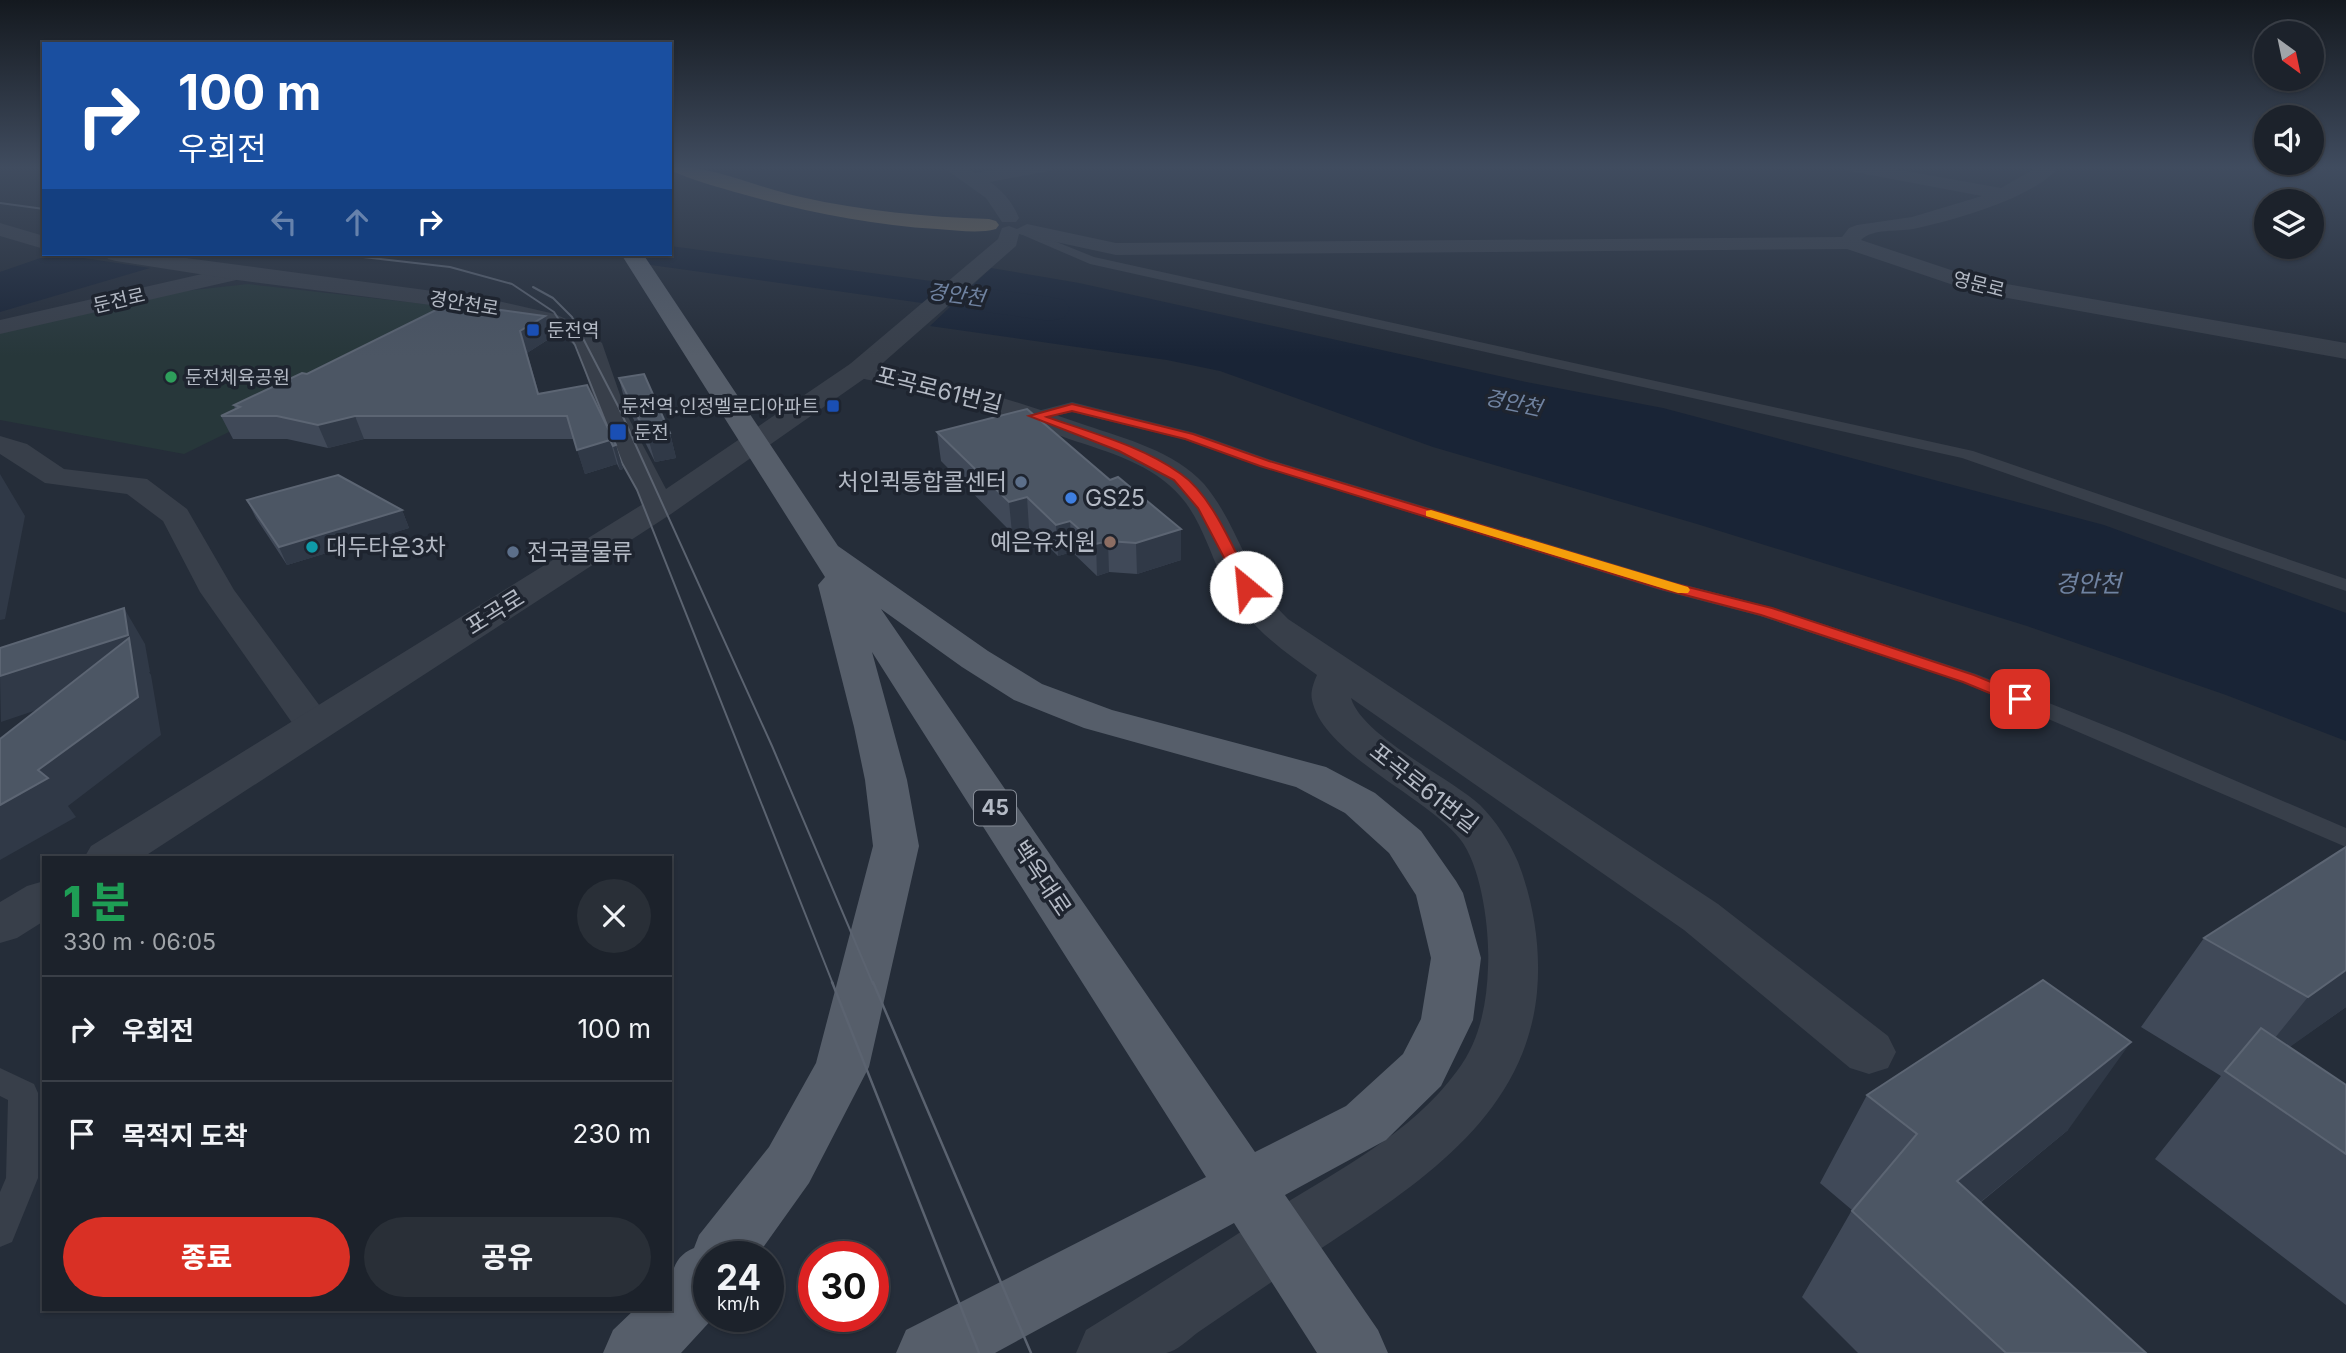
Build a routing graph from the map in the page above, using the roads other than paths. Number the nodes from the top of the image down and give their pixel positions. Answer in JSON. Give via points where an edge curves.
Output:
{"nodes":[{"id":1,"x":0,"y":229,"type":"edge"},
{"id":2,"x":992,"y":229,"type":"edge"},
{"id":3,"x":1864,"y":229,"type":"edge"},
{"id":4,"x":1009,"y":231,"type":"junction"},
{"id":5,"x":42,"y":243,"type":"edge"},
{"id":6,"x":42,"y":243,"type":"edge"},
{"id":7,"x":1849,"y":243,"type":"junction"},
{"id":8,"x":10,"y":255,"type":"dead end"},
{"id":9,"x":130,"y":256,"type":"edge"},
{"id":10,"x":633,"y":256,"type":"edge"},
{"id":11,"x":237,"y":273,"type":"junction"},
{"id":12,"x":0,"y":327,"type":"edge"},
{"id":13,"x":2346,"y":351,"type":"edge"},
{"id":14,"x":867,"y":363,"type":"junction"},
{"id":15,"x":1035,"y":416,"type":"junction"},
{"id":16,"x":0,"y":445,"type":"edge"},
{"id":17,"x":660,"y":507,"type":"junction"},
{"id":18,"x":826,"y":553,"type":"junction"},
{"id":19,"x":2346,"y":585,"type":"edge"},
{"id":20,"x":1337,"y":671,"type":"junction"},
{"id":21,"x":314,"y":725,"type":"junction"},
{"id":22,"x":2346,"y":838,"type":"edge"},
{"id":23,"x":110,"y":856,"type":"edge"},
{"id":24,"x":42,"y":899,"type":"edge"},
{"id":25,"x":0,"y":925,"type":"edge"},
{"id":26,"x":1869,"y":1052,"type":"dead end"},
{"id":27,"x":0,"y":1081,"type":"edge"},
{"id":28,"x":0,"y":1231,"type":"edge"},
{"id":29,"x":731,"y":1241,"type":"edge"},
{"id":30,"x":693,"y":1293,"type":"edge"},
{"id":31,"x":1128,"y":1348,"type":"edge"},
{"id":32,"x":636,"y":1353,"type":"edge"},
{"id":33,"x":929,"y":1353,"type":"edge"},
{"id":34,"x":1355,"y":1353,"type":"edge"}],
"edges":[{"from":1,"to":5,"type":"street"},
{"from":2,"to":4,"type":"highway"},
{"from":3,"to":7,"type":"street","via":[[1854,233]]},
{"from":4,"to":7,"type":"street","name":"영문로","via":[[1115,249]]},
{"from":4,"to":14,"type":"street","name":"포곡로"},
{"from":4,"to":19,"type":"lane","via":[[1090,260],[1967,454]]},
{"from":6,"to":8,"type":"street"},
{"from":7,"to":13,"type":"street","name":"영문로","via":[[1974,285]]},
{"from":9,"to":11,"type":"street","name":"경안천로"},
{"from":10,"to":18,"type":"main road","name":"백옥대로","number":"45"},
{"from":11,"to":12,"type":"street","name":"둔전로"},
{"from":11,"to":17,"type":"street","name":"경안천로","via":[[485,305],[568,329],[589,343],[613,415]]},
{"from":14,"to":15,"type":"street","name":"포곡로61번길"},
{"from":14,"to":17,"type":"street","name":"포곡로"},
{"from":15,"to":20,"type":"street","name":"포곡로61번길","via":[[1123,448],[1178,477],[1204,507],[1256,607],[1275,628]]},
{"from":15,"to":22,"type":"lane","via":[[1072,407],[1189,436],[1653,582],[1766,612],[1969,678]]},
{"from":16,"to":21,"type":"street","via":[[17,450],[56,477],[136,486],[176,516],[218,592]]},
{"from":17,"to":21,"type":"street","name":"포곡로"},
{"from":18,"to":29,"type":"main road","via":[[874,727],[896,846],[842,1067],[789,1165]]},
{"from":18,"to":33,"type":"main road","via":[[1028,692],[1098,719],[1311,778],[1360,803],[1405,842],[1439,893],[1455,958],[1447,1020],[1422,1070],[1366,1123]]},
{"from":18,"to":34,"type":"main road","name":"백옥대로","number":"45"},
{"from":20,"to":26,"type":"street","via":[[1701,918]]},
{"from":20,"to":31,"type":"street","name":"포곡로61번길","via":[[1331,700],[1340,719],[1451,804],[1483,835],[1496,861],[1511,928],[1514,985],[1503,1038],[1477,1088],[1426,1141]]},
{"from":21,"to":23,"type":"street","name":"포곡로"},
{"from":24,"to":25,"type":"street"},
{"from":27,"to":28,"type":"lane","via":[[23,1093],[22,1178]]},
{"from":30,"to":32,"type":"main road"}]}
